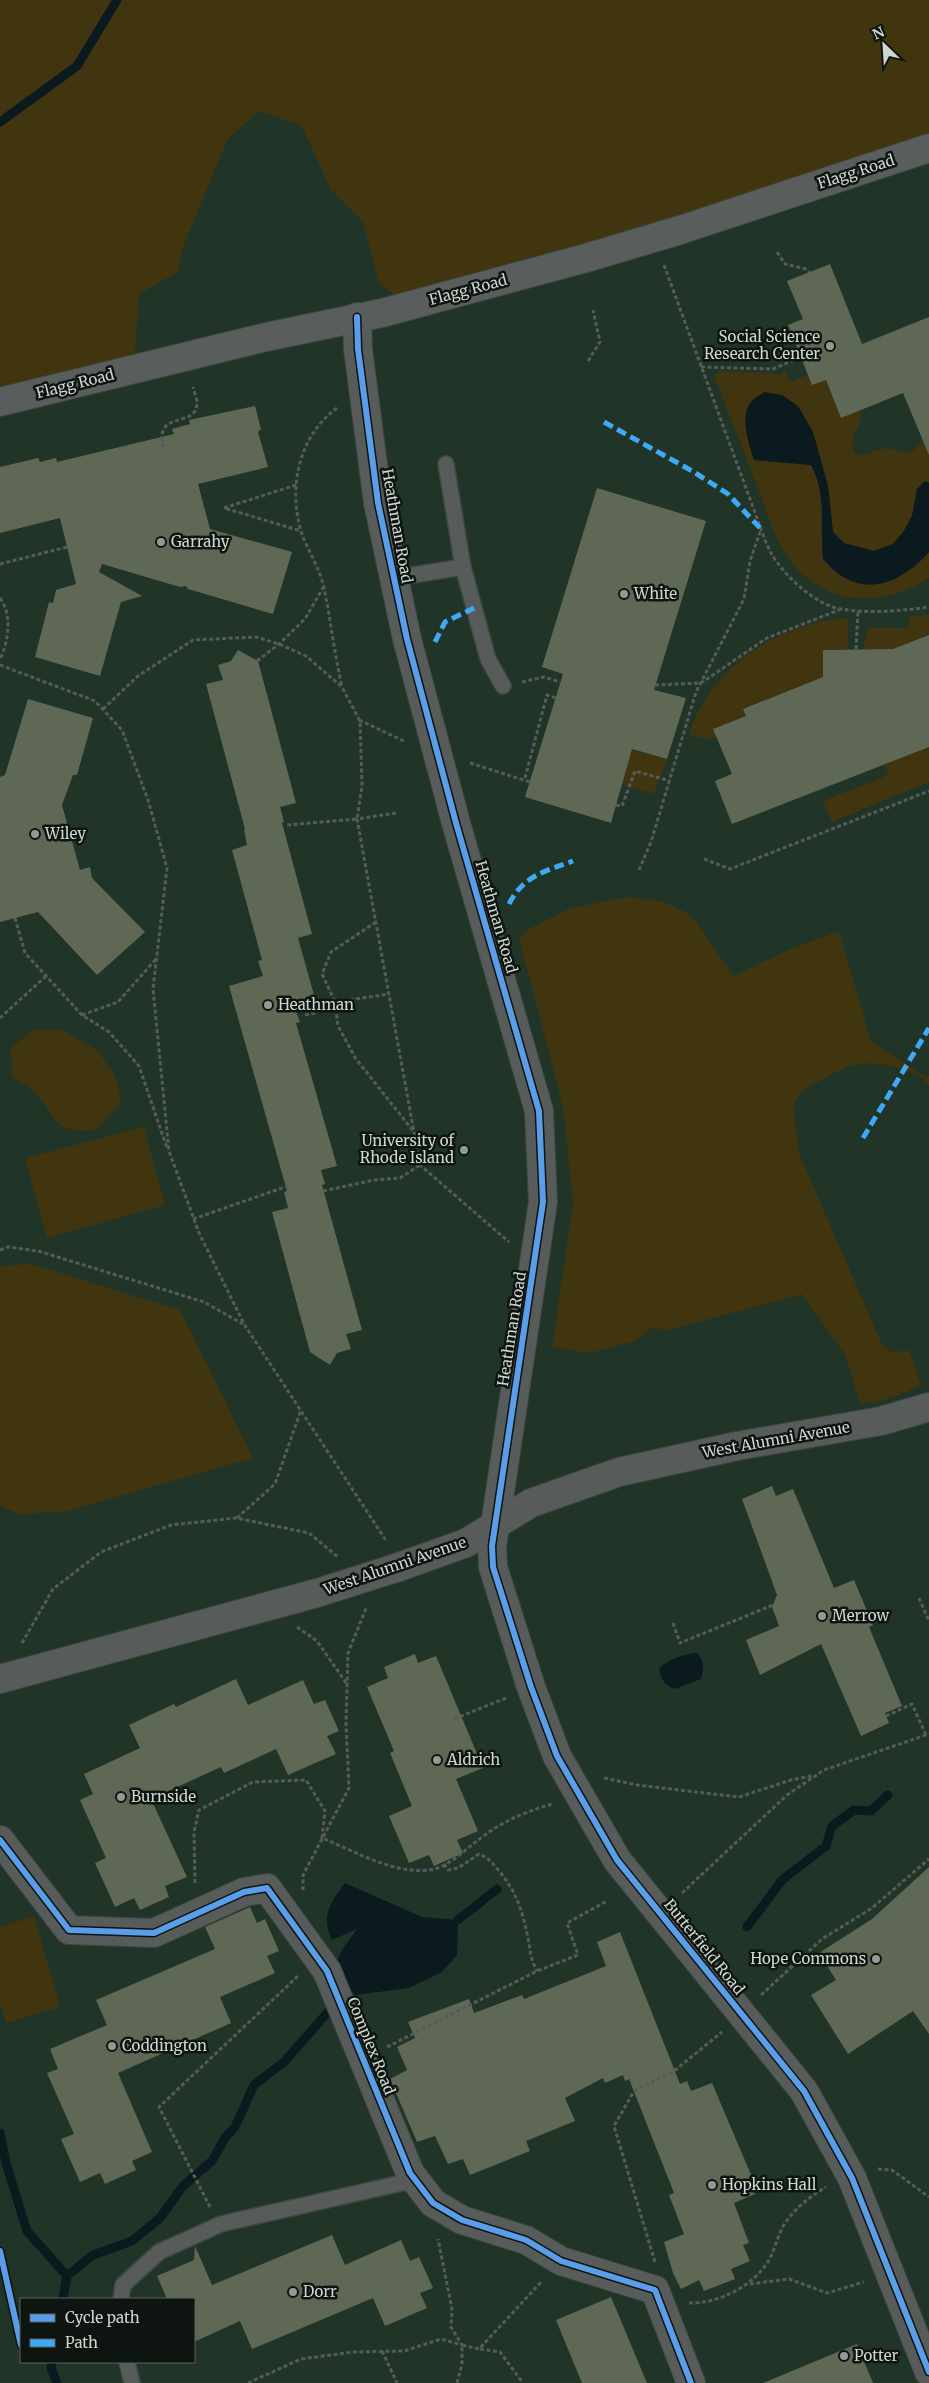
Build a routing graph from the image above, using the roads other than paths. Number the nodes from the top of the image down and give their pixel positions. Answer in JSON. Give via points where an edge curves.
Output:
{"nodes":[{"id":1,"x":929,"y":148,"type":"edge"},
{"id":2,"x":357,"y":317,"type":"junction"},
{"id":3,"x":0,"y":402,"type":"edge"},
{"id":4,"x":446,"y":464,"type":"dead end"},
{"id":5,"x":463,"y":567,"type":"junction"},
{"id":6,"x":394,"y":578,"type":"junction"},
{"id":7,"x":502,"y":686,"type":"road end"},
{"id":8,"x":929,"y":1407,"type":"edge"},
{"id":9,"x":495,"y":1526,"type":"junction"},
{"id":10,"x":0,"y":1679,"type":"edge"},
{"id":11,"x":0,"y":1840,"type":"edge"},
{"id":12,"x":415,"y":2180,"type":"junction"},
{"id":13,"x":121,"y":2298,"type":"edge"},
{"id":14,"x":127,"y":2363,"type":"edge"},
{"id":15,"x":929,"y":2372,"type":"edge"},
{"id":16,"x":132,"y":2383,"type":"edge"},
{"id":17,"x":691,"y":2383,"type":"edge"}],
"edges":[{"from":1,"to":2,"type":"street","name":"Flagg Road","via":[[595,256]]},
{"from":2,"to":3,"type":"street","name":"Flagg Road","via":[[266,336]]},
{"from":2,"to":6,"type":"street","name":"Heathman Road","via":[[358,349],[378,503]]},
{"from":4,"to":5,"type":"lane"},
{"from":5,"to":6,"type":"lane"},
{"from":5,"to":7,"type":"lane","via":[[488,659]]},
{"from":6,"to":9,"type":"street","name":"Heathman Road","via":[[456,823],[539,1111],[543,1202]]},
{"from":8,"to":9,"type":"street","name":"West Alumni Avenue","via":[[881,1421],[737,1446],[619,1472],[531,1503]]},
{"from":9,"to":10,"type":"street","name":"West Alumni Avenue","via":[[458,1546],[329,1590]]},
{"from":9,"to":15,"type":"street","name":"Butterfield Road","via":[[493,1566],[530,1687],[557,1756],[618,1860],[804,2091],[852,2178]]},
{"from":11,"to":12,"type":"street","name":"Complex Road","via":[[69,1930],[154,1933],[244,1892],[267,1888],[327,1971]]},
{"from":12,"to":13,"type":"lane","via":[[221,2224],[159,2252],[123,2286]]},
{"from":12,"to":17,"type":"street","name":"Complex Road","via":[[438,2207],[462,2220],[526,2240],[561,2261],[655,2290]]},
{"from":14,"to":16,"type":"lane"}]}
